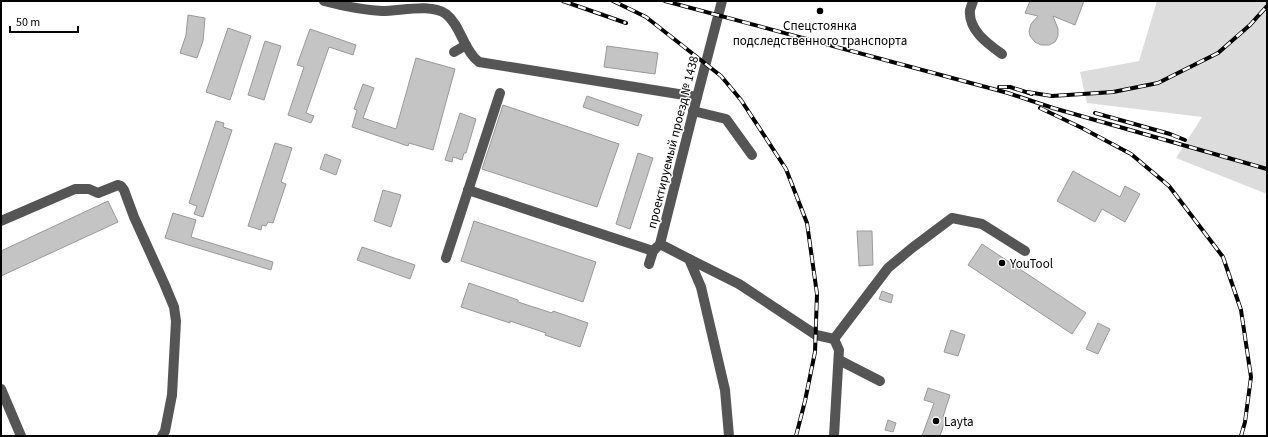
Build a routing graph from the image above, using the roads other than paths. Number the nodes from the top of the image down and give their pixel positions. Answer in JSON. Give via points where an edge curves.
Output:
{"nodes":[{"id":1,"x":324,"y":1,"type":"edge"},
{"id":2,"x":722,"y":1,"type":"edge"},
{"id":3,"x":973,"y":1,"type":"edge"},
{"id":4,"x":466,"y":45,"type":"junction"},
{"id":5,"x":454,"y":52,"type":"dead end"},
{"id":6,"x":1002,"y":54,"type":"dead end"},
{"id":7,"x":500,"y":92,"type":"dead end"},
{"id":8,"x":697,"y":98,"type":"junction"},
{"id":9,"x":693,"y":111,"type":"junction"},
{"id":10,"x":752,"y":155,"type":"dead end"},
{"id":11,"x":468,"y":190,"type":"junction"},
{"id":12,"x":1,"y":222,"type":"edge"},
{"id":13,"x":657,"y":247,"type":"junction"},
{"id":14,"x":1025,"y":251,"type":"dead end"},
{"id":15,"x":446,"y":258,"type":"dead end"},
{"id":16,"x":689,"y":259,"type":"junction"},
{"id":17,"x":649,"y":264,"type":"dead end"},
{"id":18,"x":834,"y":339,"type":"junction"},
{"id":19,"x":839,"y":360,"type":"junction"},
{"id":20,"x":880,"y":381,"type":"dead end"},
{"id":21,"x":1,"y":389,"type":"edge"},
{"id":22,"x":21,"y":436,"type":"edge"},
{"id":23,"x":162,"y":436,"type":"edge"},
{"id":24,"x":729,"y":436,"type":"edge"},
{"id":25,"x":834,"y":436,"type":"edge"}],
"edges":[{"from":1,"to":4,"type":"street","via":[[383,11],[428,8],[441,10],[453,22]]},
{"from":2,"to":8,"type":"street","name":"проектируемый проезд № 1438","via":[[700,70]]},
{"from":3,"to":6,"type":"street","via":[[970,10],[971,20],[978,33]]},
{"from":4,"to":5,"type":"street"},
{"from":4,"to":8,"type":"street","via":[[472,56],[480,62]]},
{"from":7,"to":11,"type":"street"},
{"from":8,"to":9,"type":"street","name":"проектируемый проезд № 1438"},
{"from":9,"to":10,"type":"street","via":[[726,119]]},
{"from":9,"to":13,"type":"street","name":"проектируемый проезд № 1438"},
{"from":11,"to":13,"type":"street","via":[[633,243]]},
{"from":11,"to":15,"type":"street"},
{"from":12,"to":23,"type":"street","via":[[75,189],[89,189],[98,193],[118,184],[121,186],[174,308],[176,321],[172,395]]},
{"from":13,"to":16,"type":"street","name":"проектируемый проезд № 1438"},
{"from":13,"to":17,"type":"street"},
{"from":14,"to":18,"type":"street","via":[[982,224],[952,218],[888,268]]},
{"from":16,"to":18,"type":"street","name":"проектируемый проезд № 1438","via":[[739,284],[816,334]]},
{"from":16,"to":24,"type":"street","via":[[701,287],[710,320],[725,390]]},
{"from":18,"to":19,"type":"street","via":[[839,350]]},
{"from":19,"to":20,"type":"street"},
{"from":19,"to":25,"type":"street"},
{"from":21,"to":22,"type":"street"}]}
